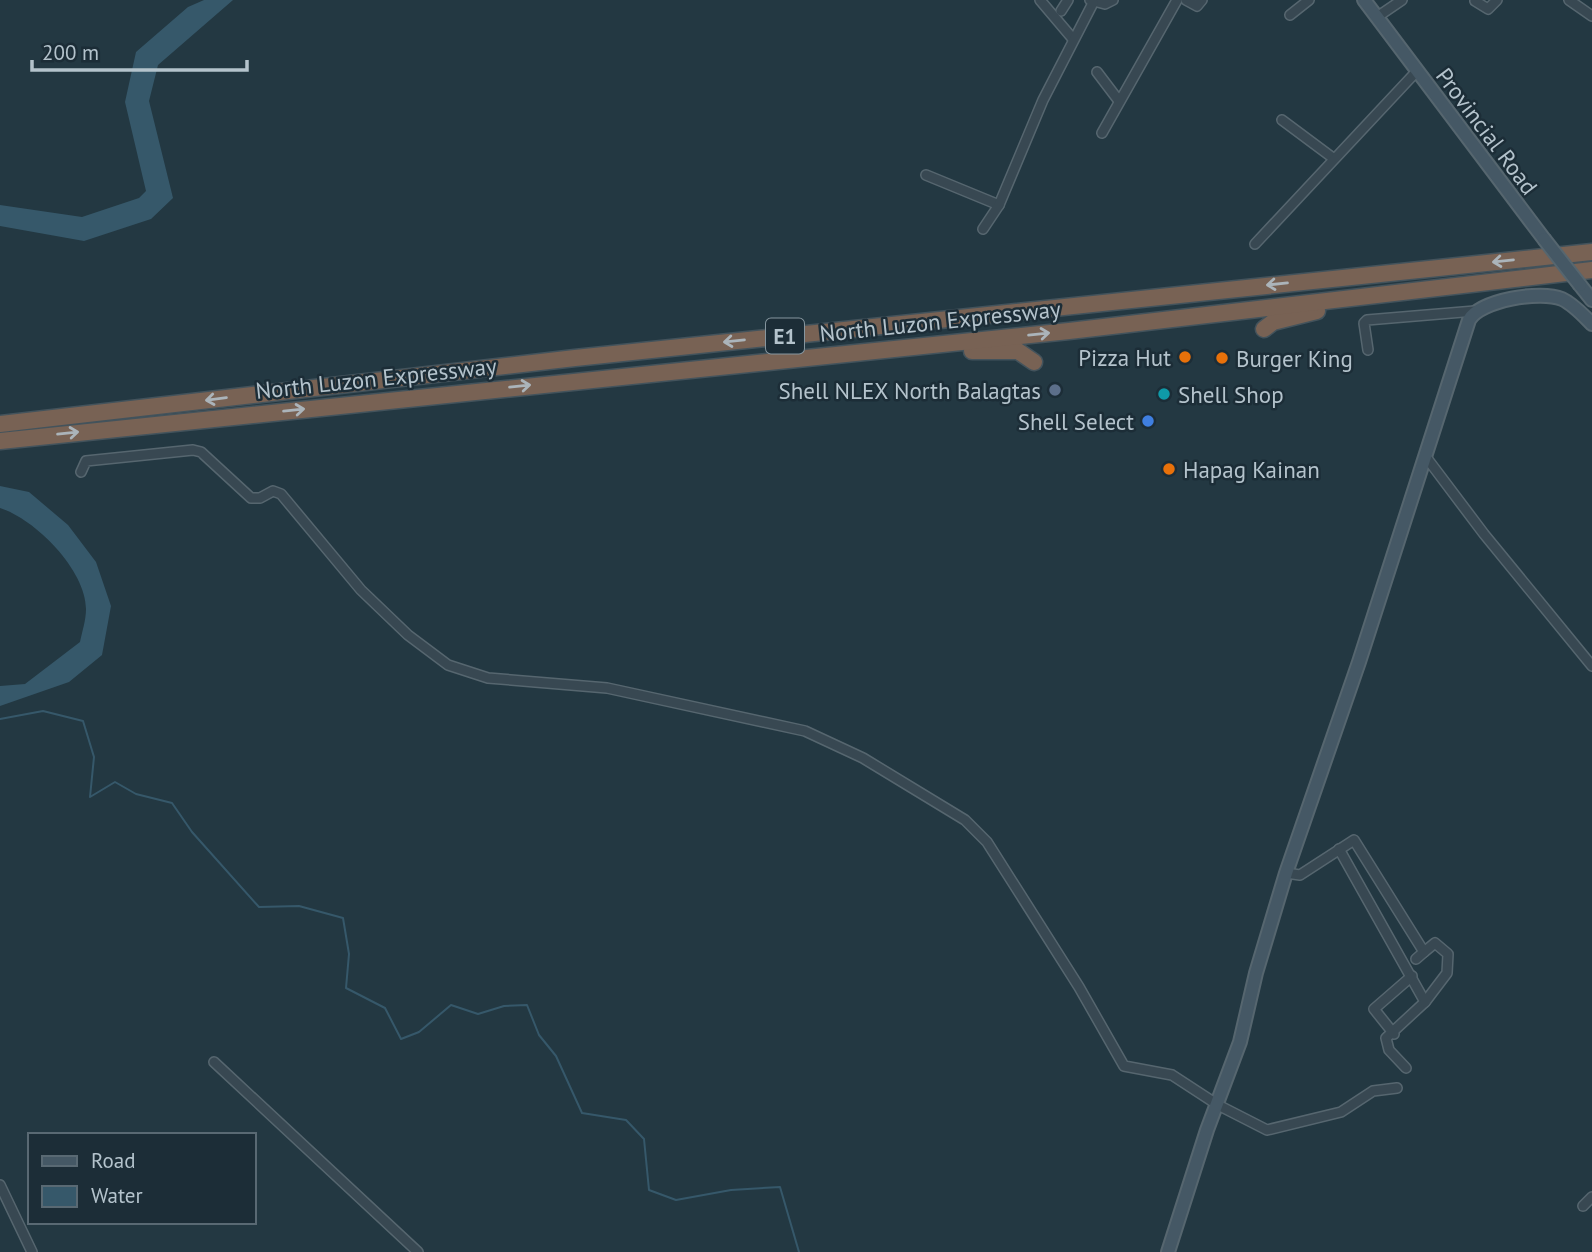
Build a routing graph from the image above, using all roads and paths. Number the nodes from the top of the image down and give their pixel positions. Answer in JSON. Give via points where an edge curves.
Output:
{"nodes":[{"id":1,"x":1040,"y":0,"type":"edge"},
{"id":2,"x":1068,"y":0,"type":"edge"},
{"id":3,"x":1113,"y":0,"type":"edge"},
{"id":4,"x":1177,"y":0,"type":"edge"},
{"id":5,"x":1186,"y":0,"type":"edge"},
{"id":6,"x":1202,"y":0,"type":"edge"},
{"id":7,"x":1309,"y":0,"type":"edge"},
{"id":8,"x":1364,"y":0,"type":"edge"},
{"id":9,"x":1402,"y":0,"type":"edge"},
{"id":10,"x":1497,"y":0,"type":"edge"},
{"id":11,"x":1569,"y":0,"type":"edge"},
{"id":12,"x":1091,"y":1,"type":"edge"},
{"id":13,"x":1475,"y":1,"type":"edge"},
{"id":14,"x":1061,"y":11,"type":"dead end"},
{"id":15,"x":1290,"y":15,"type":"dead end"},
{"id":16,"x":1592,"y":16,"type":"edge"},
{"id":17,"x":1377,"y":17,"type":"junction"},
{"id":18,"x":1073,"y":39,"type":"junction"},
{"id":19,"x":1097,"y":72,"type":"dead end"},
{"id":20,"x":1416,"y":72,"type":"junction"},
{"id":21,"x":1119,"y":101,"type":"junction"},
{"id":22,"x":1282,"y":120,"type":"dead end"},
{"id":23,"x":1102,"y":133,"type":"dead end"},
{"id":24,"x":1333,"y":158,"type":"junction"},
{"id":25,"x":926,"y":175,"type":"dead end"},
{"id":26,"x":999,"y":205,"type":"junction"},
{"id":27,"x":983,"y":229,"type":"dead end"},
{"id":28,"x":1255,"y":244,"type":"dead end"},
{"id":29,"x":1592,"y":251,"type":"edge"},
{"id":30,"x":1588,"y":276,"type":"edge"},
{"id":31,"x":1501,"y":282,"type":"junction"},
{"id":32,"x":1592,"y":300,"type":"edge"},
{"id":33,"x":1475,"y":311,"type":"junction"},
{"id":34,"x":1592,"y":324,"type":"edge"},
{"id":35,"x":1264,"y":329,"type":"dead end"},
{"id":36,"x":1368,"y":350,"type":"dead end"},
{"id":37,"x":792,"y":359,"type":"junction"},
{"id":38,"x":1034,"y":362,"type":"dead end"},
{"id":39,"x":0,"y":424,"type":"edge"},
{"id":40,"x":0,"y":440,"type":"edge"},
{"id":41,"x":1426,"y":457,"type":"junction"},
{"id":42,"x":81,"y":472,"type":"dead end"},
{"id":43,"x":1592,"y":666,"type":"edge"},
{"id":44,"x":1339,"y":849,"type":"junction"},
{"id":45,"x":1286,"y":873,"type":"junction"},
{"id":46,"x":1424,"y":952,"type":"junction"},
{"id":47,"x":1416,"y":959,"type":"dead end"},
{"id":48,"x":1412,"y":976,"type":"junction"},
{"id":49,"x":1425,"y":1002,"type":"junction"},
{"id":50,"x":1394,"y":1034,"type":"junction"},
{"id":51,"x":214,"y":1062,"type":"dead end"},
{"id":52,"x":1406,"y":1068,"type":"dead end"},
{"id":53,"x":1397,"y":1088,"type":"dead end"},
{"id":54,"x":1218,"y":1105,"type":"junction"},
{"id":55,"x":0,"y":1185,"type":"edge"},
{"id":56,"x":1592,"y":1198,"type":"edge"},
{"id":57,"x":1583,"y":1206,"type":"dead end"},
{"id":58,"x":32,"y":1252,"type":"edge"},
{"id":59,"x":418,"y":1252,"type":"edge"},
{"id":60,"x":1168,"y":1252,"type":"edge"}],
"edges":[{"from":1,"to":18,"type":"street"},
{"from":2,"to":14,"type":"street"},
{"from":3,"to":12,"type":"street","via":[[1104,4]]},
{"from":4,"to":21,"type":"street"},
{"from":5,"to":6,"type":"street","via":[[1197,6]]},
{"from":7,"to":15,"type":"street"},
{"from":8,"to":17,"type":"street","name":"Provincial Road"},
{"from":9,"to":17,"type":"street"},
{"from":10,"to":13,"type":"street","via":[[1488,9]]},
{"from":11,"to":16,"type":"street"},
{"from":12,"to":18,"type":"street"},
{"from":17,"to":20,"type":"street","name":"Provincial Road"},
{"from":18,"to":26,"type":"street"},
{"from":19,"to":21,"type":"street"},
{"from":20,"to":24,"type":"street"},
{"from":20,"to":30,"type":"street","name":"Provincial Road","bridge":true,"via":[[1544,239]]},
{"from":21,"to":23,"type":"street"},
{"from":22,"to":24,"type":"street"},
{"from":24,"to":28,"type":"street"},
{"from":25,"to":26,"type":"street"},
{"from":26,"to":27,"type":"street"},
{"from":29,"to":39,"type":"highway","name":"North Luzon Expressway","number":"E1","one_way":true},
{"from":30,"to":31,"type":"highway","name":"North Luzon Expressway","number":"E1"},
{"from":30,"to":32,"type":"street","name":"Provincial Road"},
{"from":31,"to":35,"type":"highway","via":[[1310,312],[1273,321]]},
{"from":37,"to":31,"type":"highway","name":"North Luzon Expressway","number":"E1","one_way":true},
{"from":33,"to":34,"type":"street","via":[[1527,296],[1550,296],[1563,299]]},
{"from":33,"to":36,"type":"street","via":[[1367,320]]},
{"from":33,"to":41,"type":"street"},
{"from":37,"to":38,"type":"highway","via":[[1005,350],[1018,351]]},
{"from":40,"to":37,"type":"highway","name":"North Luzon Expressway","number":"E1","one_way":true},
{"from":41,"to":43,"type":"street"},
{"from":41,"to":45,"type":"street"},
{"from":42,"to":54,"type":"street","via":[[86,461],[181,450],[201,452],[251,498],[273,491],[281,494],[361,590],[448,665],[488,678],[607,688],[770,722],[805,731],[863,758],[965,820],[987,842],[1079,986],[1121,1064],[1172,1075]]},
{"from":44,"to":45,"type":"street","via":[[1300,875]]},
{"from":44,"to":46,"type":"street","via":[[1354,840]]},
{"from":44,"to":48,"type":"street"},
{"from":45,"to":54,"type":"street"},
{"from":46,"to":47,"type":"street"},
{"from":46,"to":49,"type":"street","via":[[1436,943],[1448,954],[1447,973]]},
{"from":48,"to":49,"type":"street"},
{"from":48,"to":50,"type":"street","via":[[1374,1009]]},
{"from":49,"to":50,"type":"street"},
{"from":50,"to":52,"type":"street","via":[[1386,1038],[1387,1045]]},
{"from":51,"to":59,"type":"street"},
{"from":53,"to":54,"type":"street","via":[[1373,1091],[1341,1112],[1268,1130]]},
{"from":54,"to":60,"type":"street"},
{"from":55,"to":58,"type":"street"},
{"from":56,"to":57,"type":"street"}]}
